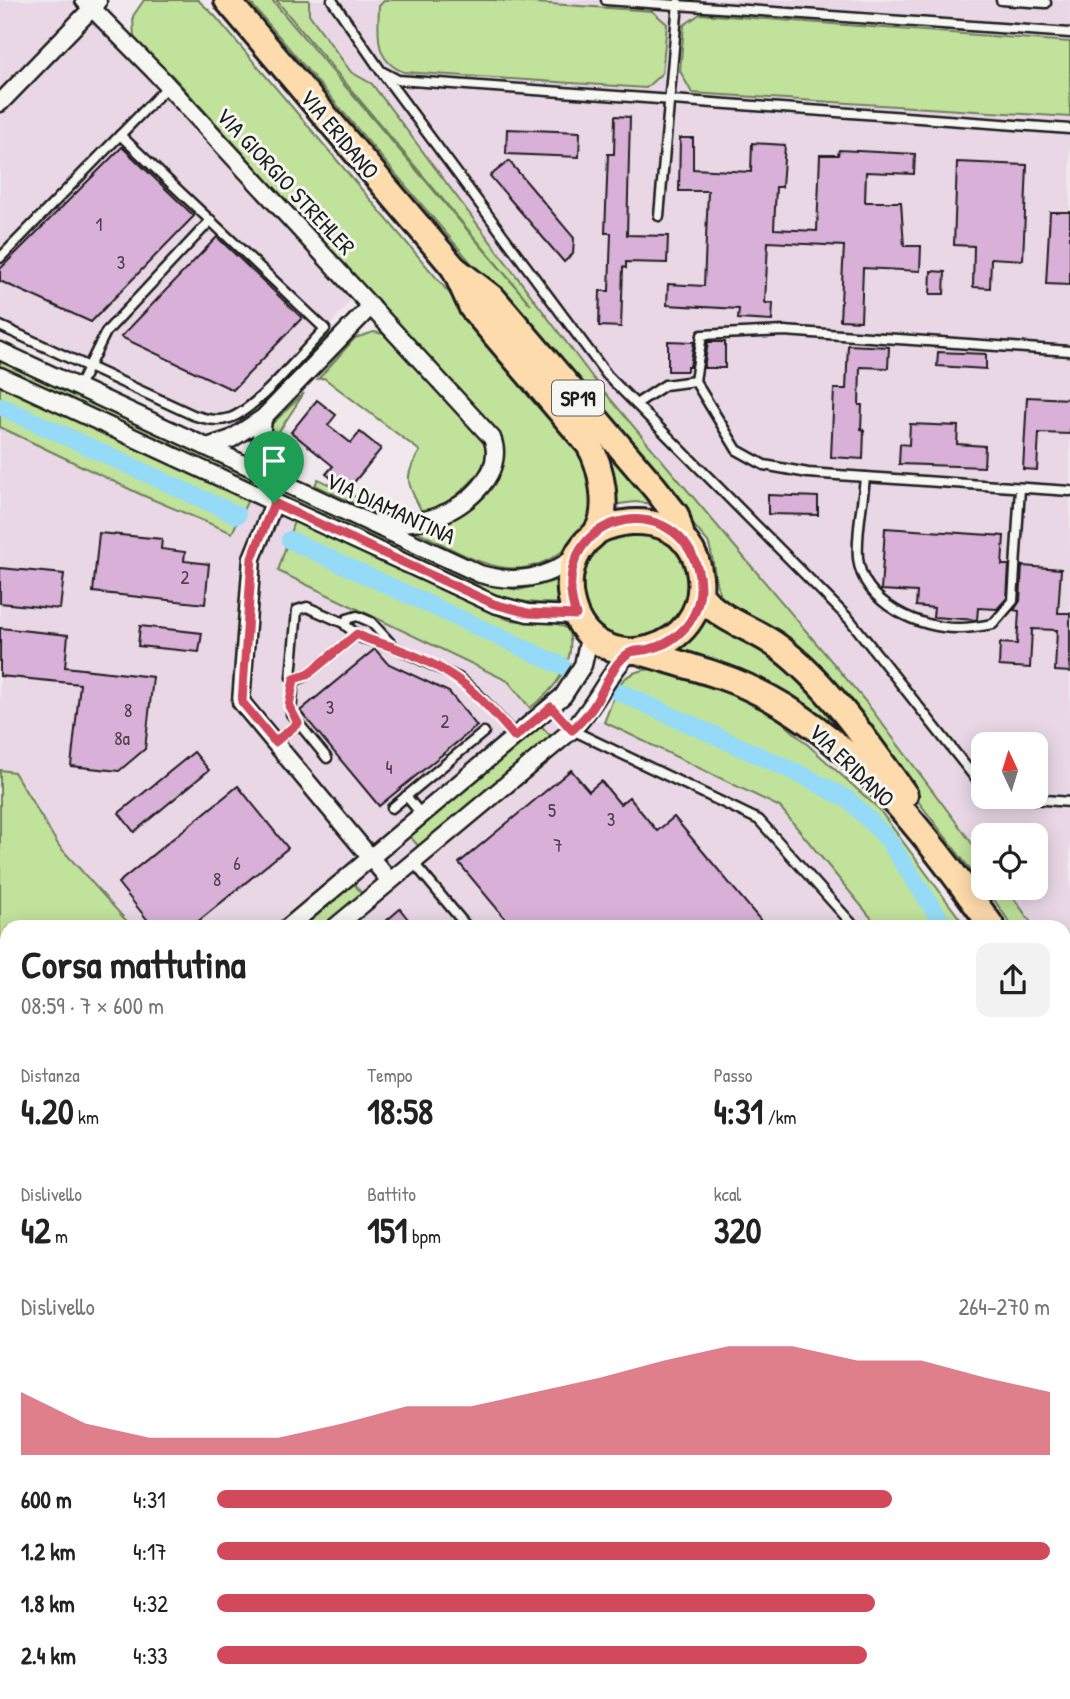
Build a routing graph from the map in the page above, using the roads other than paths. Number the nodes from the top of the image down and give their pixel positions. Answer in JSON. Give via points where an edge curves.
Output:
{"nodes":[{"id":1,"x":111,"y":0,"type":"edge"},
{"id":2,"x":227,"y":0,"type":"edge"},
{"id":3,"x":332,"y":0,"type":"edge"},
{"id":4,"x":606,"y":0,"type":"edge"},
{"id":5,"x":1001,"y":0,"type":"edge"},
{"id":6,"x":92,"y":3,"type":"edge"},
{"id":7,"x":678,"y":3,"type":"edge"},
{"id":8,"x":1046,"y":3,"type":"dead end"},
{"id":9,"x":1070,"y":33,"type":"edge"},
{"id":10,"x":381,"y":71,"type":"junction"},
{"id":11,"x":168,"y":86,"type":"junction"},
{"id":12,"x":668,"y":100,"type":"junction"},
{"id":13,"x":0,"y":102,"type":"edge"},
{"id":14,"x":1070,"y":129,"type":"edge"},
{"id":15,"x":120,"y":135,"type":"junction"},
{"id":16,"x":659,"y":216,"type":"dead end"},
{"id":17,"x":211,"y":220,"type":"junction"},
{"id":18,"x":0,"y":258,"type":"edge"},
{"id":19,"x":454,"y":268,"type":"junction"},
{"id":20,"x":371,"y":306,"type":"junction"},
{"id":21,"x":0,"y":326,"type":"edge"},
{"id":22,"x":0,"y":351,"type":"edge"},
{"id":23,"x":1070,"y":351,"type":"edge"},
{"id":24,"x":89,"y":368,"type":"junction"},
{"id":25,"x":0,"y":376,"type":"edge"},
{"id":26,"x":695,"y":381,"type":"junction"},
{"id":27,"x":78,"y":388,"type":"junction"},
{"id":28,"x":636,"y":404,"type":"junction"},
{"id":29,"x":263,"y":418,"type":"junction"},
{"id":30,"x":207,"y":447,"type":"junction"},
{"id":31,"x":865,"y":477,"type":"junction"},
{"id":32,"x":277,"y":480,"type":"junction"},
{"id":33,"x":1020,"y":488,"type":"junction"},
{"id":34,"x":1070,"y":491,"type":"edge"},
{"id":35,"x":274,"y":503,"type":"junction"},
{"id":36,"x":373,"y":524,"type":"junction"},
{"id":37,"x":598,"y":531,"type":"junction"},
{"id":38,"x":683,"y":540,"type":"junction"},
{"id":39,"x":576,"y":556,"type":"junction"},
{"id":40,"x":700,"y":594,"type":"junction"},
{"id":41,"x":345,"y":624,"type":"junction"},
{"id":42,"x":583,"y":624,"type":"junction"},
{"id":43,"x":357,"y":634,"type":"junction"},
{"id":44,"x":394,"y":647,"type":"junction"},
{"id":45,"x":634,"y":651,"type":"junction"},
{"id":46,"x":294,"y":679,"type":"junction"},
{"id":47,"x":551,"y":707,"type":"junction"},
{"id":48,"x":298,"y":723,"type":"junction"},
{"id":49,"x":572,"y":730,"type":"junction"},
{"id":50,"x":484,"y":732,"type":"dead end"},
{"id":51,"x":515,"y":737,"type":"junction"},
{"id":52,"x":275,"y":742,"type":"junction"},
{"id":53,"x":327,"y":758,"type":"dead end"},
{"id":54,"x":971,"y":773,"type":"edge"},
{"id":55,"x":406,"y":796,"type":"junction"},
{"id":56,"x":1048,"y":800,"type":"edge"},
{"id":57,"x":1070,"y":802,"type":"edge"},
{"id":58,"x":392,"y":808,"type":"dead end"},
{"id":59,"x":422,"y":815,"type":"junction"},
{"id":60,"x":370,"y":858,"type":"junction"},
{"id":61,"x":413,"y":862,"type":"junction"},
{"id":62,"x":390,"y":881,"type":"junction"},
{"id":63,"x":962,"y":885,"type":"junction"},
{"id":64,"x":296,"y":920,"type":"edge"},
{"id":65,"x":344,"y":920,"type":"edge"},
{"id":66,"x":461,"y":920,"type":"edge"},
{"id":67,"x":849,"y":920,"type":"edge"},
{"id":68,"x":987,"y":920,"type":"edge"}],
"edges":[{"from":1,"to":6,"type":"street"},
{"from":2,"to":19,"type":"main road","name":"VIA ERIDANO","number":"SP19"},
{"from":3,"to":10,"type":"lane"},
{"from":4,"to":7,"type":"lane"},
{"from":5,"to":8,"type":"lane"},
{"from":6,"to":11,"type":"street","name":"VIA GIORGIO STREHLER"},
{"from":6,"to":13,"type":"street"},
{"from":7,"to":9,"type":"lane"},
{"from":7,"to":12,"type":"lane"},
{"from":10,"to":12,"type":"lane","via":[[398,80]]},
{"from":10,"to":28,"type":"lane","via":[[607,375]]},
{"from":11,"to":15,"type":"lane"},
{"from":11,"to":20,"type":"street","name":"VIA GIORGIO STREHLER"},
{"from":12,"to":14,"type":"lane"},
{"from":12,"to":16,"type":"lane"},
{"from":15,"to":17,"type":"lane"},
{"from":15,"to":18,"type":"lane"},
{"from":17,"to":24,"type":"lane","via":[[106,332]]},
{"from":17,"to":24,"type":"lane","via":[[325,329],[249,407],[223,419],[193,415]]},
{"from":19,"to":37,"type":"main road","name":"VIA ERIDANO","number":"SP19","via":[[472,308],[595,455],[603,480]]},
{"from":19,"to":38,"type":"main road","name":"VIA ERIDANO","number":"SP19","via":[[494,299],[655,488],[676,515]]},
{"from":20,"to":29,"type":"street"},
{"from":20,"to":36,"type":"street","name":"VIA GIORGIO STREHLER","via":[[492,438],[496,452],[490,474],[450,511],[409,522]]},
{"from":21,"to":24,"type":"lane"},
{"from":22,"to":27,"type":"street","name":"VIA DIAMANTINA"},
{"from":23,"to":26,"type":"lane","via":[[784,331],[702,335]]},
{"from":24,"to":27,"type":"lane"},
{"from":25,"to":35,"type":"street","name":"VIA DIAMANTINA"},
{"from":26,"to":28,"type":"lane","via":[[666,385]]},
{"from":26,"to":31,"type":"lane","via":[[737,450],[764,465]]},
{"from":27,"to":30,"type":"street","name":"VIA DIAMANTINA"},
{"from":28,"to":54,"type":"lane","via":[[849,620]]},
{"from":29,"to":30,"type":"street","via":[[231,439]]},
{"from":29,"to":32,"type":"street","via":[[260,450]]},
{"from":30,"to":32,"type":"street","name":"VIA DIAMANTINA"},
{"from":31,"to":33,"type":"lane"},
{"from":31,"to":33,"type":"lane","via":[[858,559],[868,586],[887,605],[920,622],[959,629],[993,624],[1013,601]]},
{"from":32,"to":36,"type":"street","name":"VIA DIAMANTINA"},
{"from":33,"to":34,"type":"lane"},
{"from":35,"to":42,"type":"street","name":"VIA DIAMANTINA","via":[[494,604]]},
{"from":35,"to":52,"type":"street","via":[[252,558],[242,702]]},
{"from":36,"to":39,"type":"street","name":"VIA DIAMANTINA","via":[[496,579],[545,575]]},
{"from":37,"to":38,"type":"main road","via":[[615,523],[642,521],[668,529]]},
{"from":37,"to":39,"type":"main road"},
{"from":38,"to":40,"type":"main road","name":"VIA ERIDANO","via":[[700,575]]},
{"from":39,"to":42,"type":"main road","via":[[569,575],[569,596]]},
{"from":40,"to":45,"type":"main road","via":[[679,634],[652,649]]},
{"from":40,"to":63,"type":"main road","name":"VIA ERIDANO","via":[[727,618],[780,648],[814,681],[896,783]]},
{"from":41,"to":43,"type":"lane"},
{"from":41,"to":44,"type":"lane","via":[[353,616],[371,622]]},
{"from":41,"to":46,"type":"lane","via":[[307,607],[297,610],[290,672]]},
{"from":42,"to":45,"type":"main road","name":"VIA ERIDANO","via":[[616,648]]},
{"from":42,"to":47,"type":"street","via":[[587,655],[579,674]]},
{"from":43,"to":44,"type":"lane"},
{"from":43,"to":46,"type":"lane","via":[[307,675]]},
{"from":44,"to":51,"type":"lane","via":[[459,678]]},
{"from":45,"to":49,"type":"street","via":[[615,669],[590,711]]},
{"from":45,"to":63,"type":"main road","name":"VIA ERIDANO","via":[[738,683],[815,727],[873,781]]},
{"from":46,"to":48,"type":"lane","via":[[289,706]]},
{"from":47,"to":49,"type":"street"},
{"from":47,"to":51,"type":"street"},
{"from":48,"to":52,"type":"lane"},
{"from":48,"to":53,"type":"lane"},
{"from":49,"to":61,"type":"street"},
{"from":49,"to":67,"type":"lane","via":[[759,820]]},
{"from":50,"to":55,"type":"lane"},
{"from":51,"to":59,"type":"street"},
{"from":52,"to":60,"type":"street"},
{"from":55,"to":58,"type":"lane"},
{"from":55,"to":59,"type":"lane"},
{"from":56,"to":57,"type":"lane"},
{"from":59,"to":60,"type":"street"},
{"from":60,"to":62,"type":"street"},
{"from":60,"to":64,"type":"street"},
{"from":61,"to":62,"type":"street"},
{"from":61,"to":66,"type":"lane"},
{"from":62,"to":65,"type":"street"},
{"from":63,"to":68,"type":"main road","name":"VIA ERIDANO"}]}
